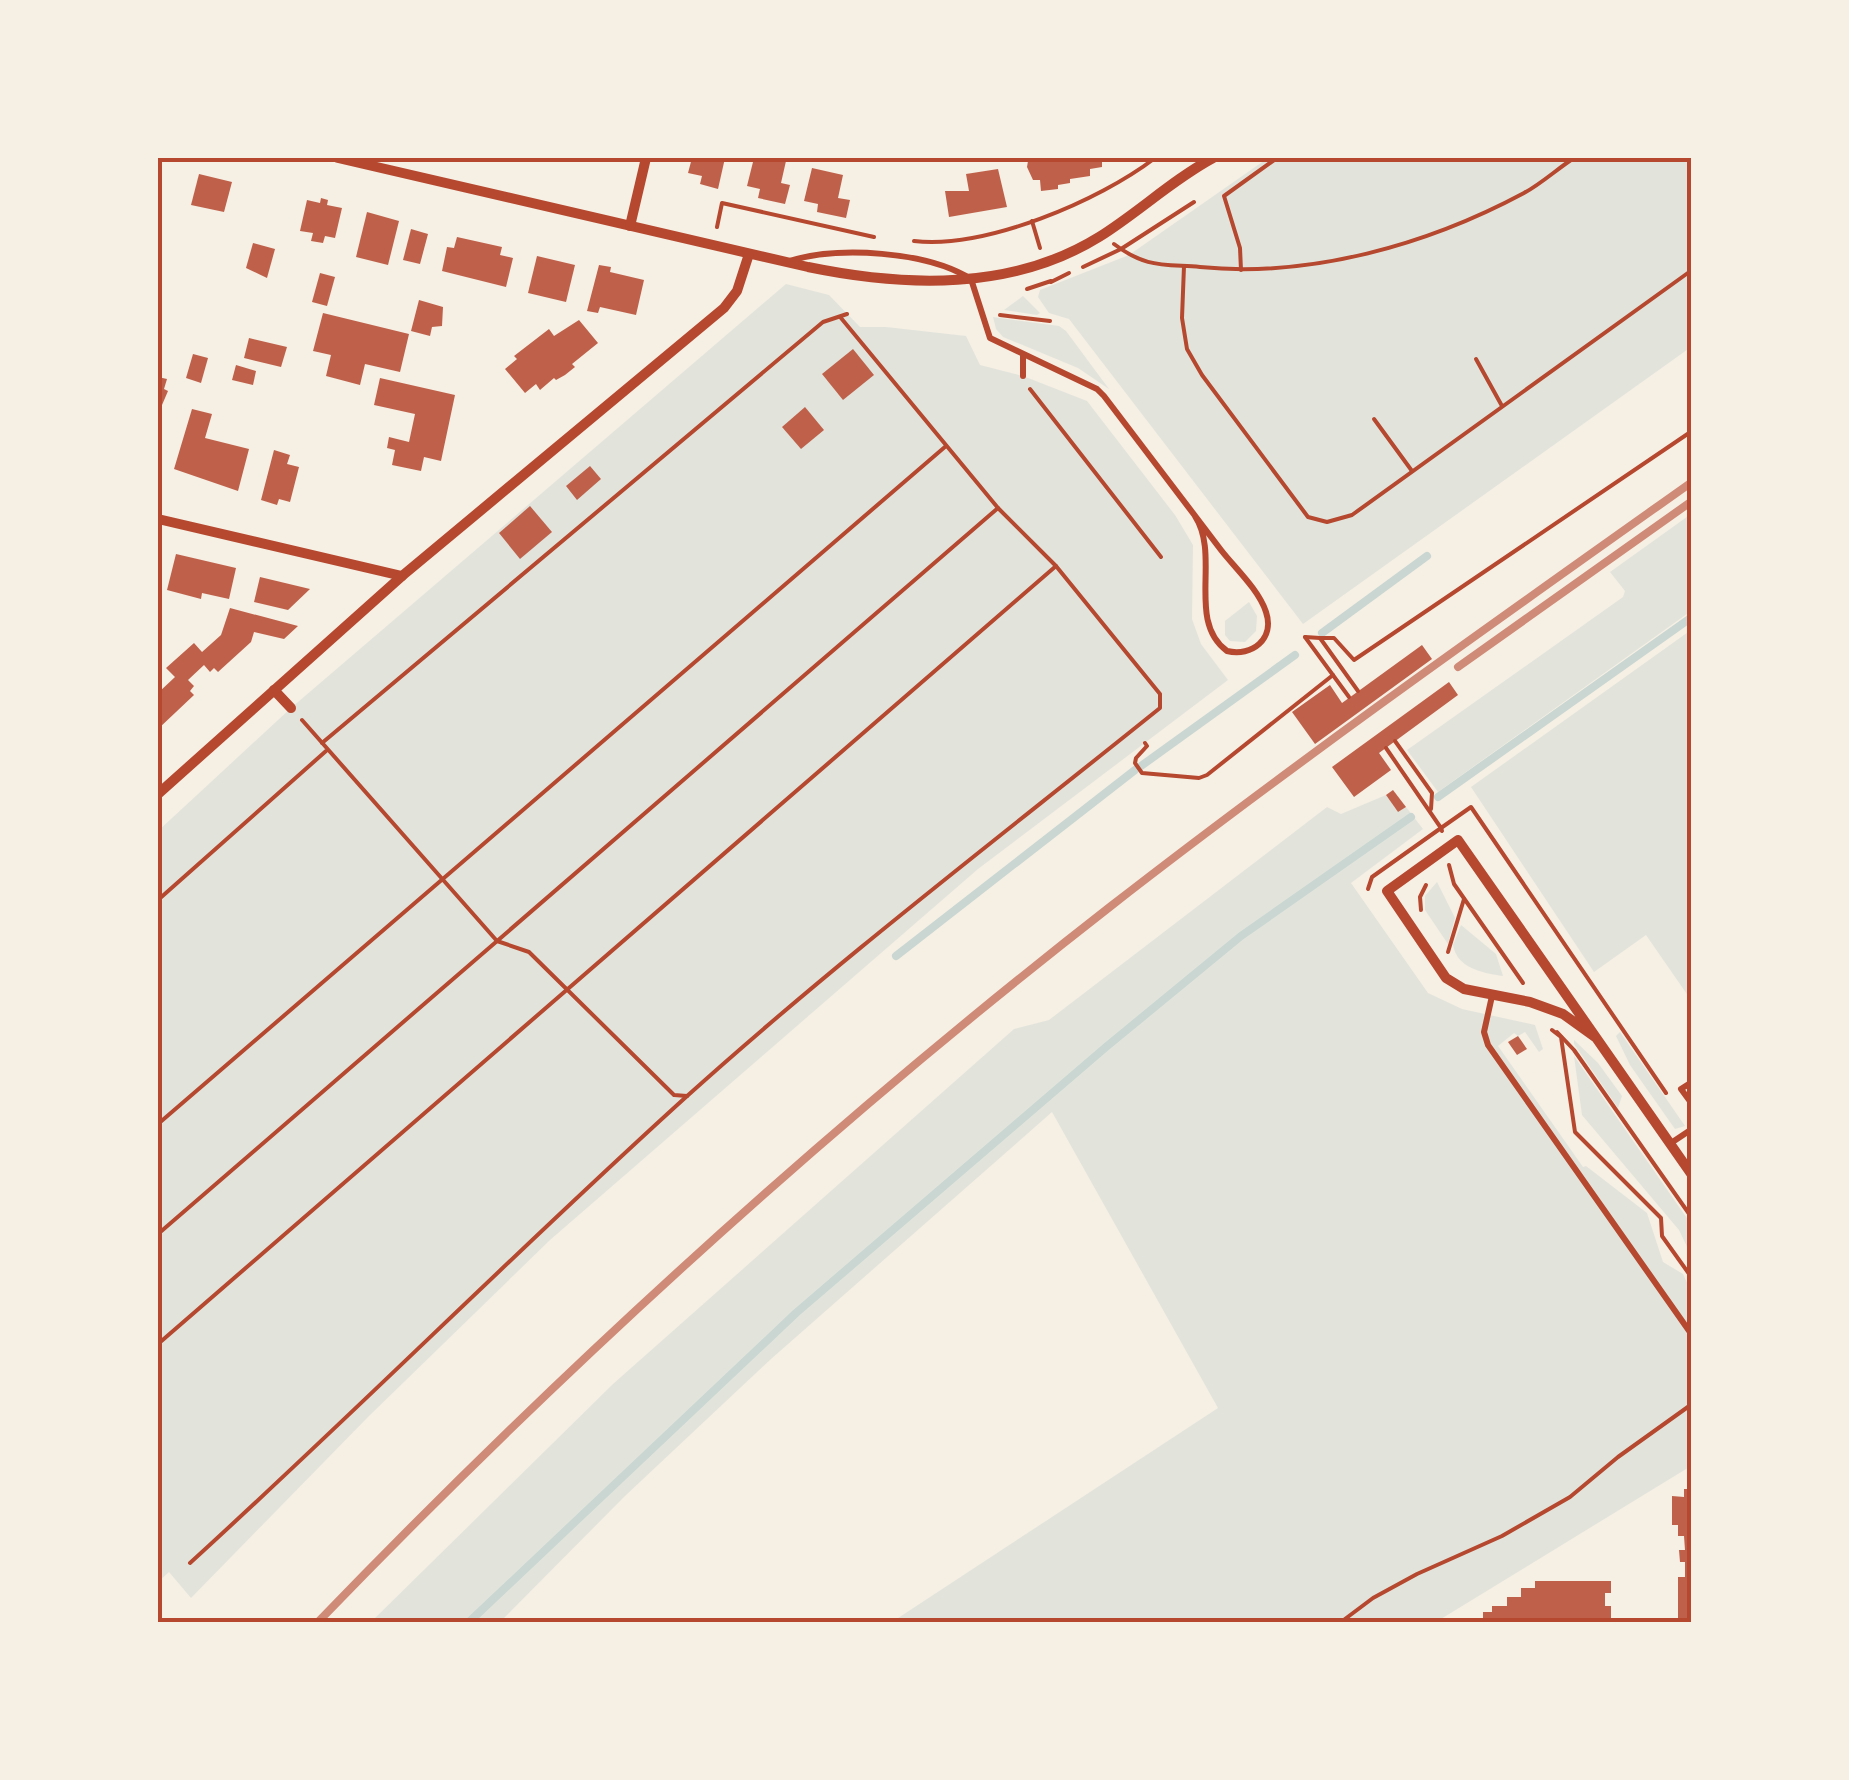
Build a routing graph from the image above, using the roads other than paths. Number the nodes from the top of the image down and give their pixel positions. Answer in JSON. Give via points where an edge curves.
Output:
{"nodes":[{"id":1,"x":338,"y":158,"type":"edge"},
{"id":2,"x":646,"y":158,"type":"edge"},
{"id":3,"x":1213,"y":158,"type":"edge"},
{"id":4,"x":630,"y":226,"type":"junction"},
{"id":5,"x":750,"y":254,"type":"junction"},
{"id":6,"x":786,"y":262,"type":"junction"},
{"id":7,"x":971,"y":279,"type":"junction"},
{"id":8,"x":1022,"y":355,"type":"junction"},
{"id":9,"x":1023,"y":376,"type":"road end"},
{"id":10,"x":1195,"y":516,"type":"junction"},
{"id":11,"x":158,"y":519,"type":"edge"},
{"id":12,"x":402,"y":576,"type":"junction"},
{"id":13,"x":274,"y":690,"type":"junction"},
{"id":14,"x":291,"y":708,"type":"road end"},
{"id":15,"x":158,"y":794,"type":"edge"},
{"id":16,"x":1492,"y":996,"type":"junction"},
{"id":17,"x":1595,"y":1037,"type":"junction"},
{"id":18,"x":1692,"y":1082,"type":"edge"},
{"id":19,"x":1692,"y":1104,"type":"edge"},
{"id":20,"x":1692,"y":1129,"type":"edge"},
{"id":21,"x":1670,"y":1144,"type":"junction"},
{"id":22,"x":1692,"y":1175,"type":"edge"},
{"id":23,"x":1692,"y":1336,"type":"edge"}],
"edges":[{"from":1,"to":4,"type":"street"},
{"from":2,"to":4,"type":"street"},
{"from":3,"to":7,"type":"street","via":[[1103,235],[1045,262]]},
{"from":4,"to":5,"type":"street"},
{"from":5,"to":6,"type":"street"},
{"from":5,"to":12,"type":"street","via":[[738,291],[724,308]]},
{"from":6,"to":7,"type":"street","via":[[855,276]]},
{"from":6,"to":7,"type":"lane","via":[[828,253],[880,255],[934,263]]},
{"from":7,"to":8,"type":"lane","via":[[987,333]]},
{"from":8,"to":9,"type":"lane"},
{"from":8,"to":10,"type":"lane","via":[[1097,389]]},
{"from":10,"to":10,"type":"lane","via":[[1206,546],[1211,633],[1227,651],[1248,652],[1264,638],[1265,608]]},
{"from":11,"to":12,"type":"street"},
{"from":12,"to":13,"type":"street"},
{"from":13,"to":14,"type":"street"},
{"from":13,"to":15,"type":"street"},
{"from":16,"to":17,"type":"street","via":[[1563,1014]]},
{"from":16,"to":17,"type":"street","via":[[1446,978],[1387,891],[1458,840]]},
{"from":16,"to":23,"type":"lane","via":[[1484,1032],[1488,1045]]},
{"from":17,"to":21,"type":"street"},
{"from":18,"to":19,"type":"lane","via":[[1681,1089]]},
{"from":20,"to":21,"type":"lane"},
{"from":21,"to":22,"type":"street"}]}
